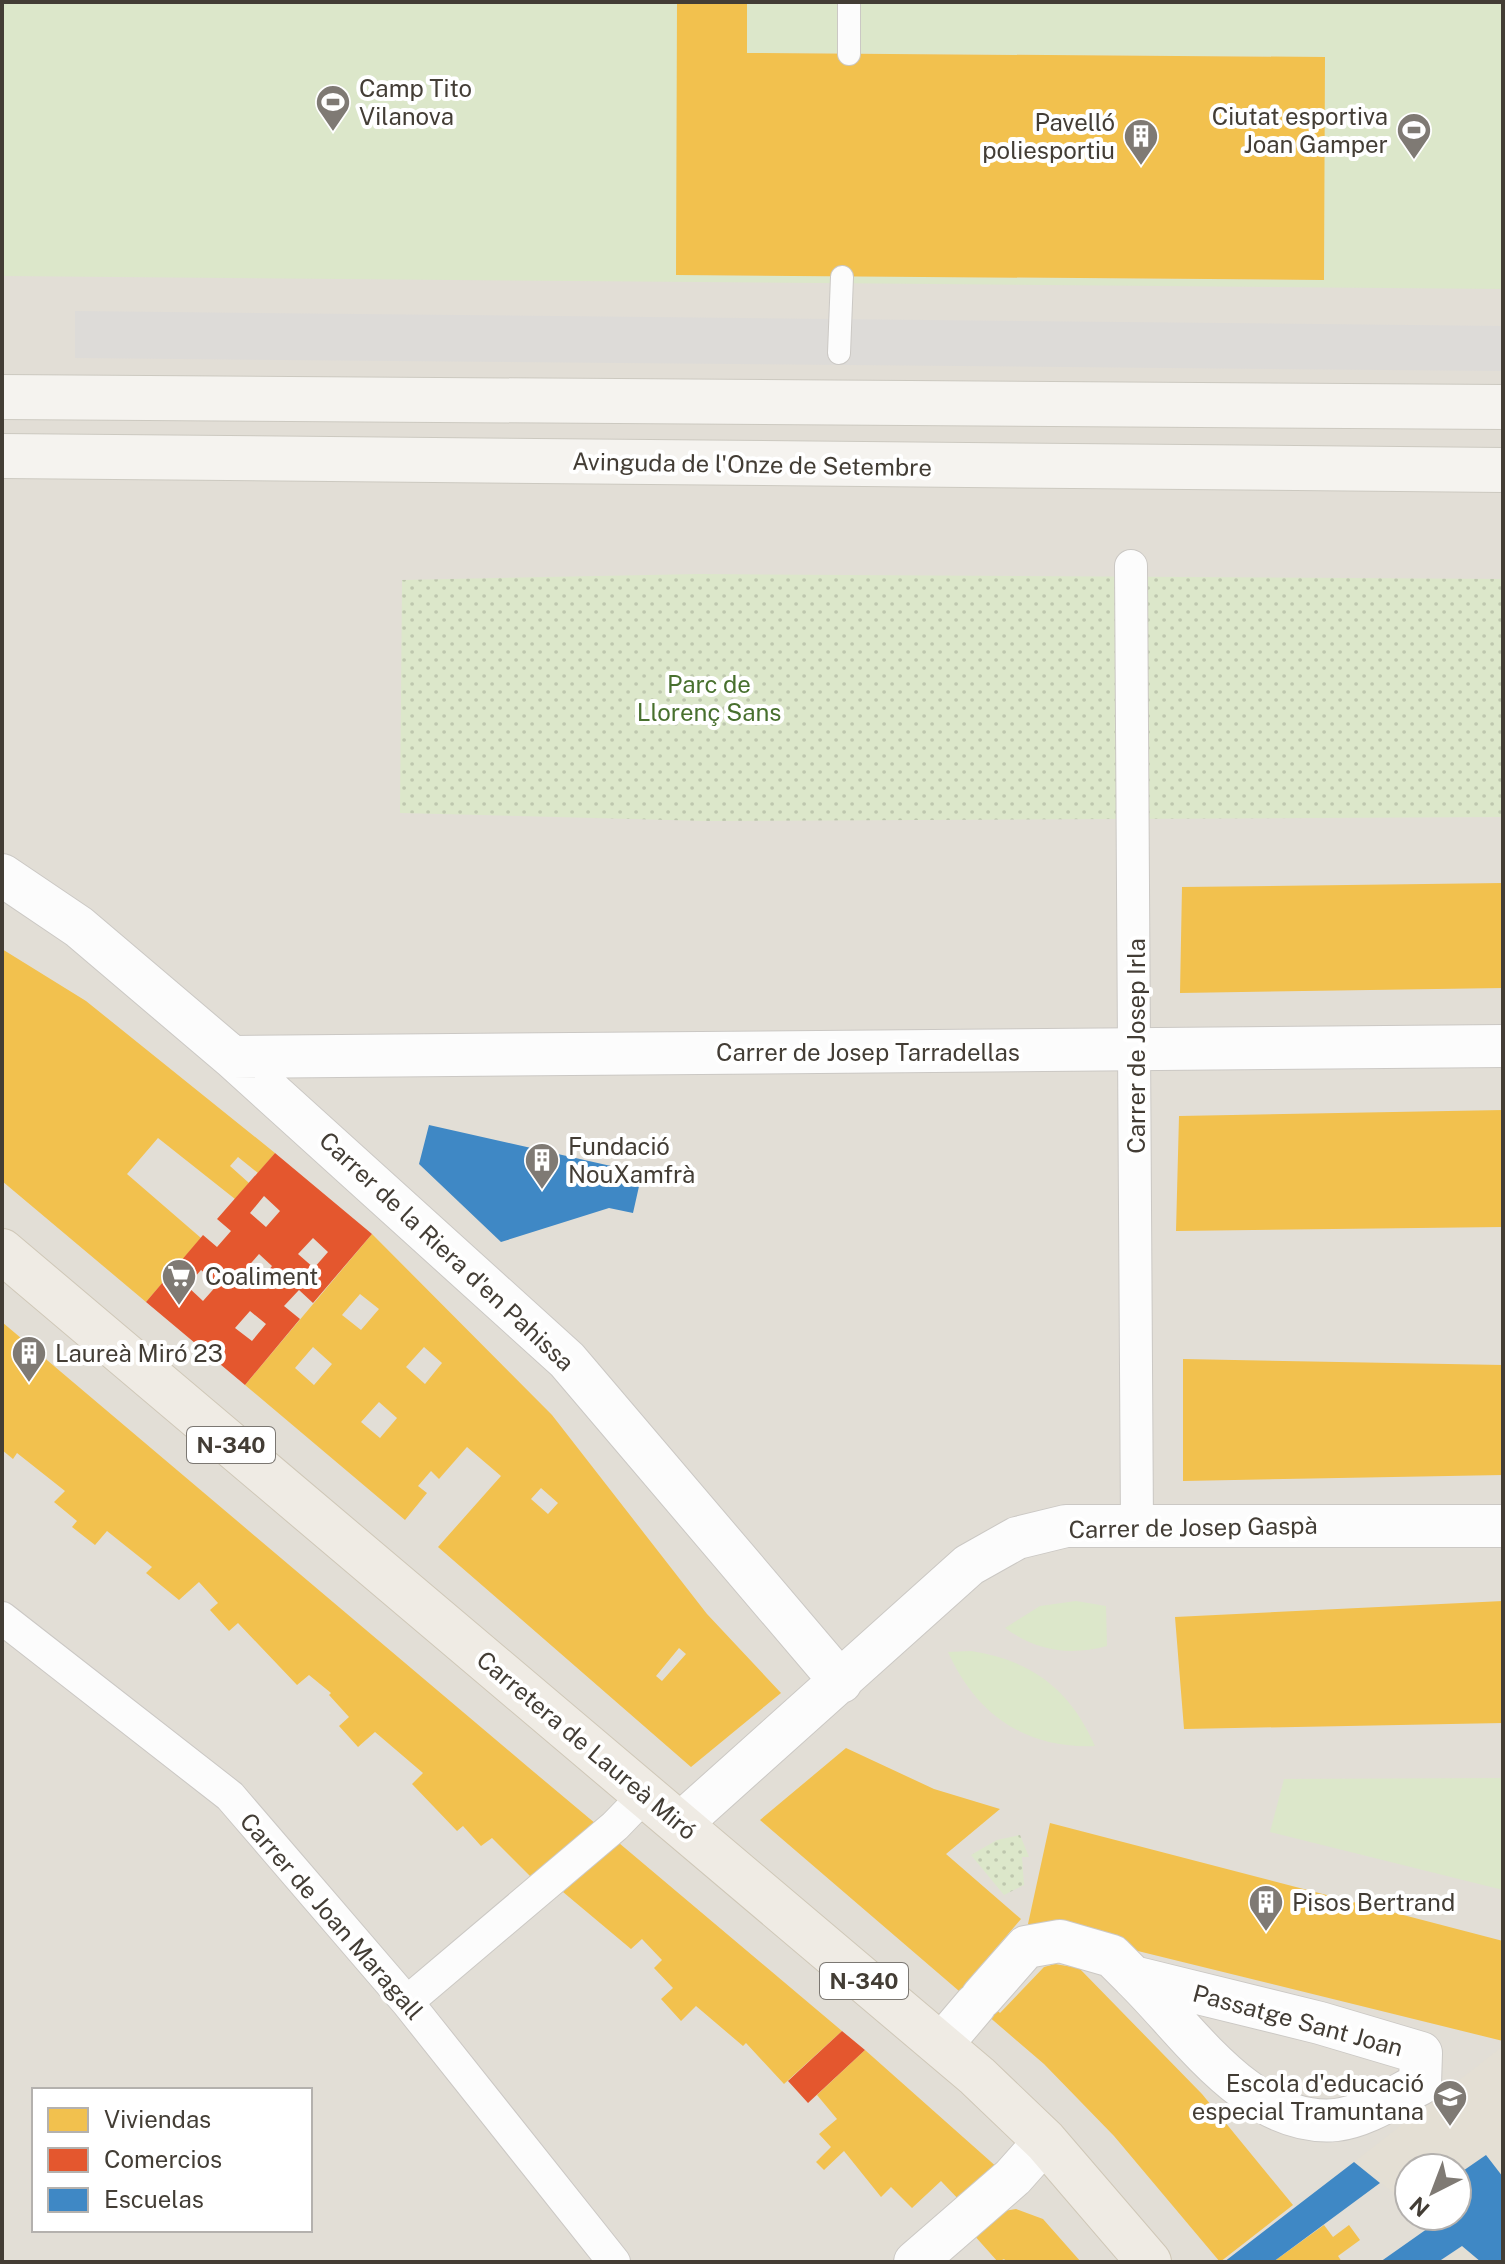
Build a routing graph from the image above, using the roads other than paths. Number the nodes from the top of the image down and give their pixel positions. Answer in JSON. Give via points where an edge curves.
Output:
{"nodes":[{"id":1,"x":849,"y":2,"type":"edge"},
{"id":2,"x":849,"y":54,"type":"dead end"},
{"id":3,"x":842,"y":277,"type":"dead end"},
{"id":4,"x":839,"y":353,"type":"dead end"},
{"id":5,"x":2,"y":397,"type":"edge"},
{"id":6,"x":1503,"y":407,"type":"edge"},
{"id":7,"x":2,"y":456,"type":"edge"},
{"id":8,"x":1503,"y":470,"type":"edge"},
{"id":9,"x":1131,"y":566,"type":"dead end"},
{"id":10,"x":2,"y":875,"type":"edge"},
{"id":11,"x":1503,"y":1046,"type":"edge"},
{"id":12,"x":1137,"y":1051,"type":"junction"},
{"id":13,"x":232,"y":1057,"type":"junction"},
{"id":14,"x":2,"y":1251,"type":"edge"},
{"id":15,"x":1503,"y":1526,"type":"edge"},
{"id":16,"x":1137,"y":1527,"type":"junction"},
{"id":17,"x":2,"y":1618,"type":"edge"},
{"id":18,"x":841,"y":1682,"type":"junction"},
{"id":19,"x":645,"y":1795,"type":"junction"},
{"id":20,"x":680,"y":1824,"type":"junction"},
{"id":21,"x":1133,"y":1977,"type":"junction"},
{"id":22,"x":407,"y":2002,"type":"junction"},
{"id":23,"x":941,"y":2045,"type":"junction"},
{"id":24,"x":1045,"y":2141,"type":"junction"},
{"id":25,"x":614,"y":2262,"type":"edge"},
{"id":26,"x":915,"y":2262,"type":"edge"},
{"id":27,"x":1149,"y":2262,"type":"edge"}],
"edges":[{"from":1,"to":2,"type":"lane"},
{"from":3,"to":4,"type":"lane"},
{"from":5,"to":6,"type":"main road"},
{"from":7,"to":8,"type":"main road","name":"Avinguda de l'Onze de Setembre"},
{"from":9,"to":12,"type":"street","name":"Carrer de Josep Irla"},
{"from":10,"to":13,"type":"street","name":"Carrer de la Riera d'en Pahissa","via":[[79,927]]},
{"from":11,"to":12,"type":"street","name":"Carrer de Josep Tarradellas"},
{"from":12,"to":13,"type":"street","name":"Carrer de Josep Tarradellas"},
{"from":12,"to":16,"type":"street","name":"Carrer de Josep Irla"},
{"from":13,"to":18,"type":"street","name":"Carrer de la Riera d'en Pahissa","via":[[567,1360]]},
{"from":14,"to":19,"type":"main road","name":"Carretera de Laureà Miró","number":"N-340"},
{"from":15,"to":16,"type":"street","name":"Carrer de Josep Gaspà"},
{"from":16,"to":18,"type":"street","name":"Carrer de Josep Gaspà","via":[[1066,1526],[1017,1538],[969,1565]]},
{"from":17,"to":22,"type":"street","name":"Carrer de Joan Maragall","via":[[230,1796]]},
{"from":18,"to":20,"type":"street","name":"Carrer de Josep Gaspà"},
{"from":19,"to":20,"type":"main road","name":"Carretera de Laureà Miró","number":"N-340"},
{"from":19,"to":22,"type":"street"},
{"from":20,"to":23,"type":"main road","name":"Carretera de Laureà Miró","number":"N-340"},
{"from":21,"to":21,"type":"street","name":"Passatge Sant Joan","via":[[1237,2084],[1292,2114],[1337,2120],[1420,2084],[1421,2053]]},
{"from":21,"to":23,"type":"street","name":"Passatge Sant Joan","via":[[1112,1956],[1060,1941],[1026,1947]]},
{"from":22,"to":25,"type":"street","name":"Carrer de Joan Maragall"},
{"from":23,"to":24,"type":"main road","name":"Carretera de Laureà Miró","number":"N-340"},
{"from":24,"to":26,"type":"street","via":[[1013,2177]]},
{"from":24,"to":27,"type":"main road","name":"Carretera de Laureà Miró","number":"N-340"}]}
